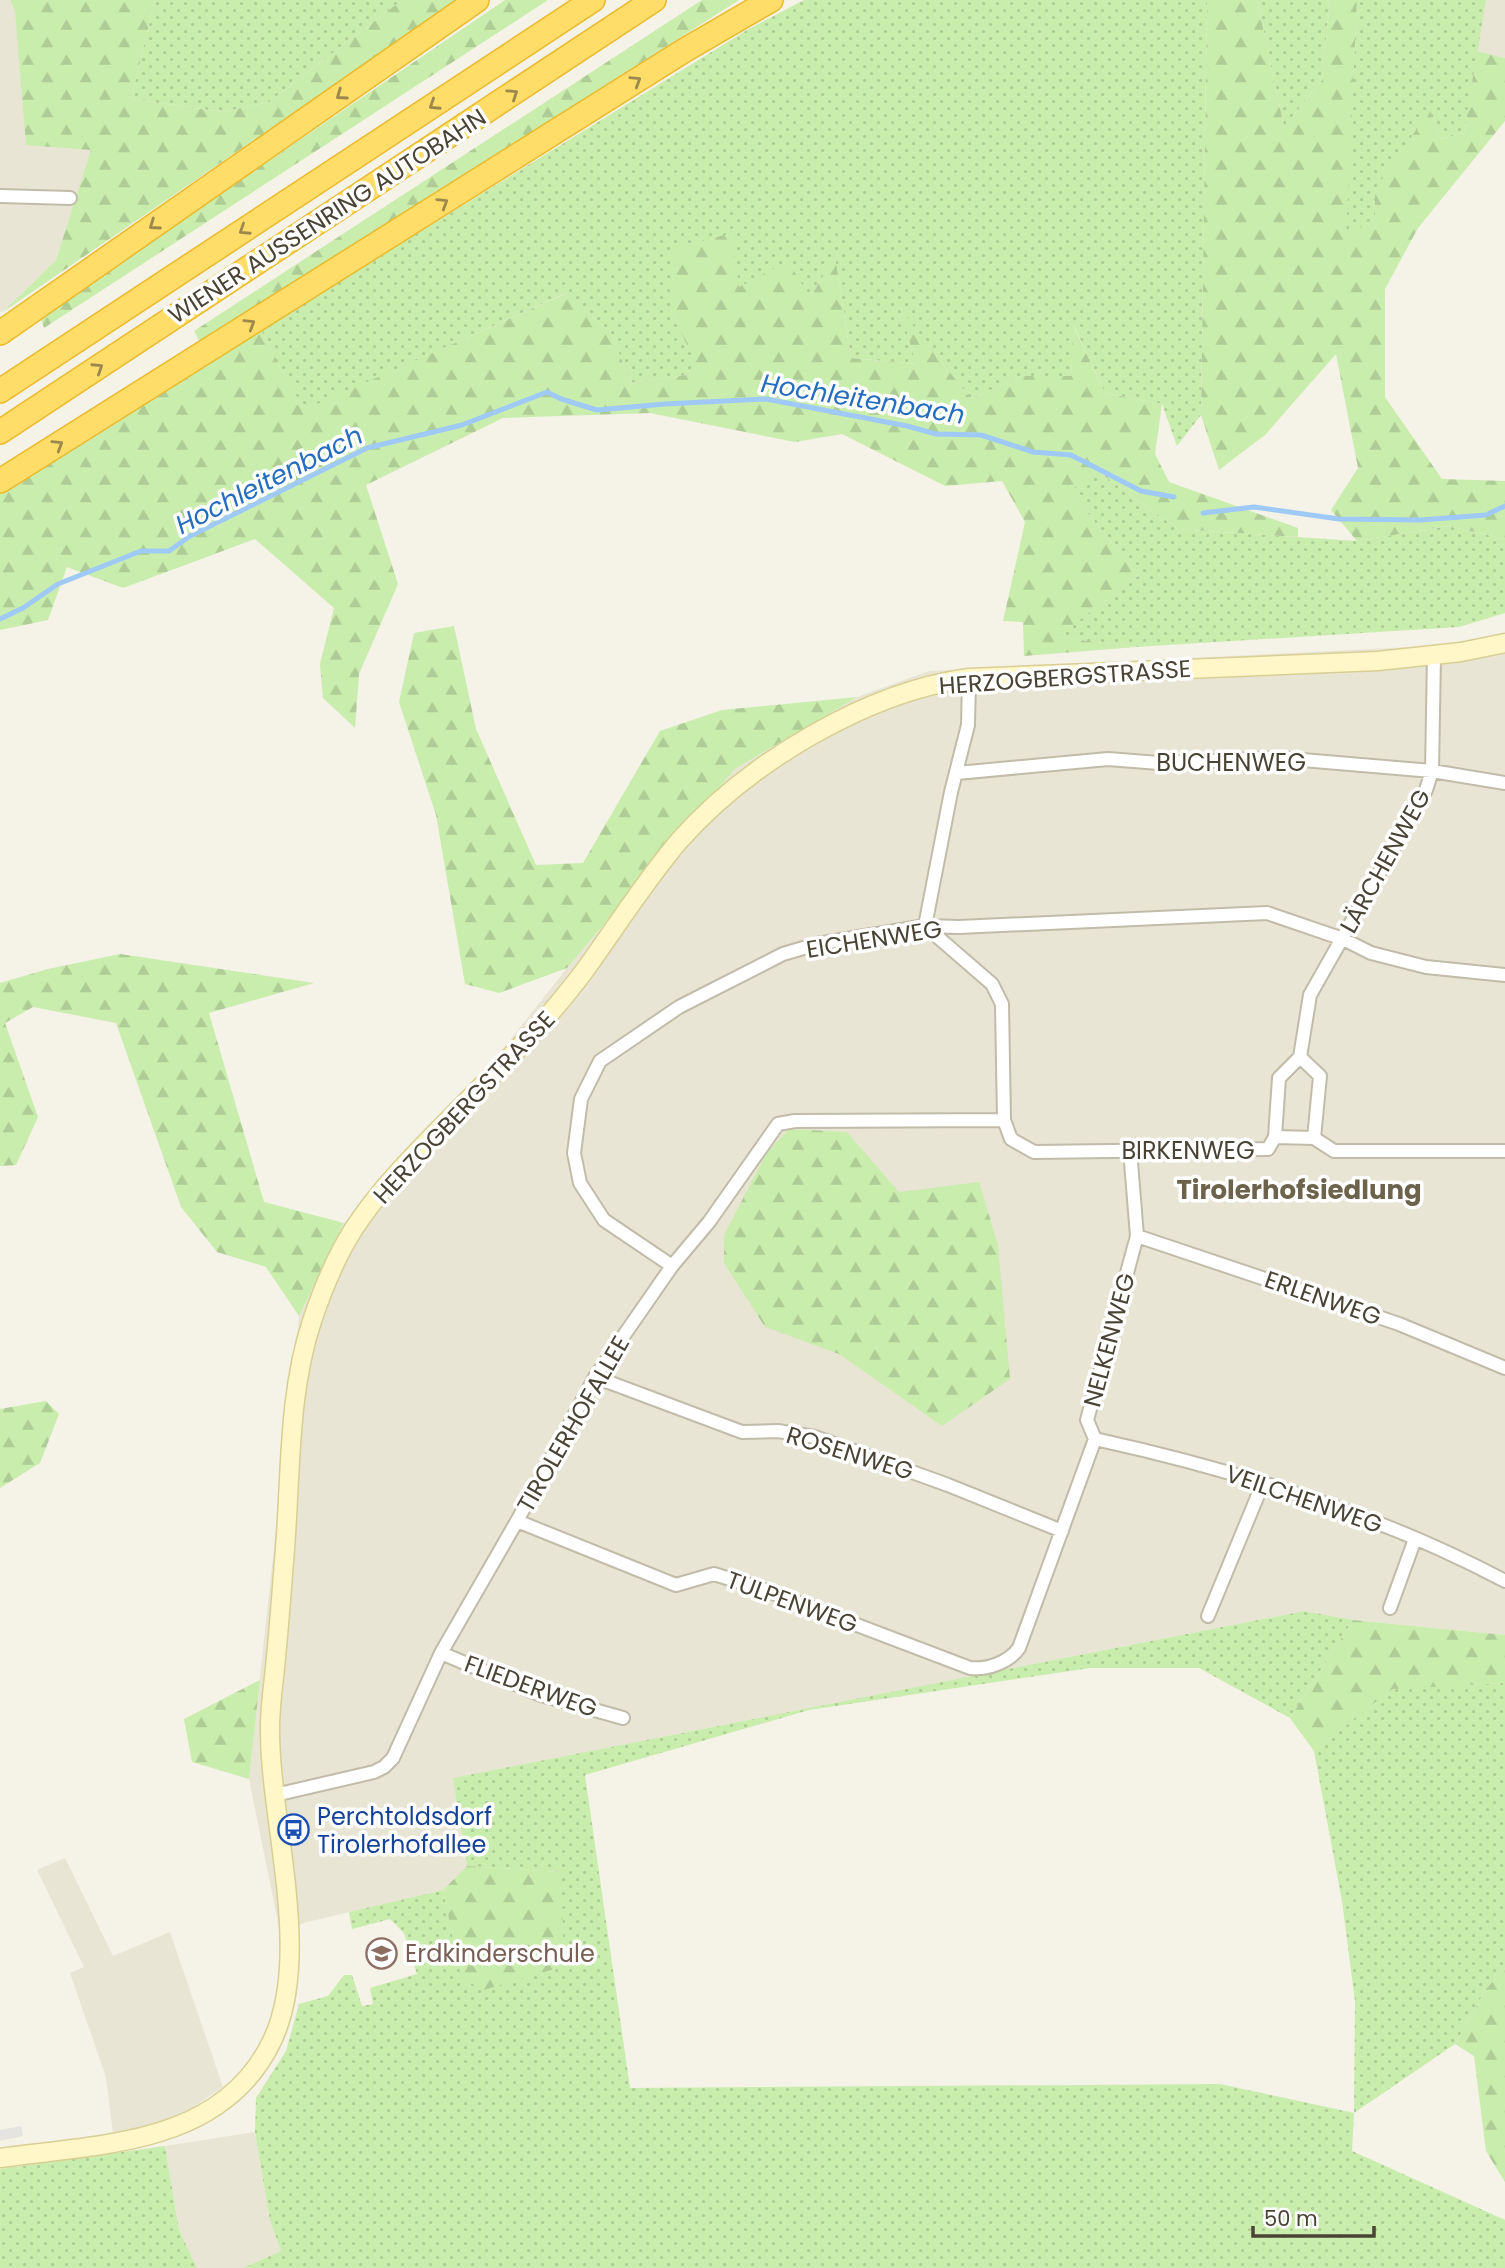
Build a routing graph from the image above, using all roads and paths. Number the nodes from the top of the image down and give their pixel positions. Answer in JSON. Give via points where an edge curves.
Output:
{"nodes":[{"id":1,"x":477,"y":0,"type":"edge"},
{"id":2,"x":593,"y":0,"type":"edge"},
{"id":3,"x":654,"y":0,"type":"edge"},
{"id":4,"x":771,"y":0,"type":"edge"},
{"id":5,"x":0,"y":196,"type":"edge"},
{"id":6,"x":70,"y":198,"type":"dead end"},
{"id":7,"x":0,"y":333,"type":"edge"},
{"id":8,"x":0,"y":391,"type":"edge"},
{"id":9,"x":0,"y":432,"type":"edge"},
{"id":10,"x":0,"y":481,"type":"edge"},
{"id":11,"x":1505,"y":643,"type":"edge"},
{"id":12,"x":1487,"y":648,"type":"junction"},
{"id":13,"x":1505,"y":652,"type":"edge"},
{"id":14,"x":1434,"y":655,"type":"junction"},
{"id":15,"x":969,"y":678,"type":"junction"},
{"id":16,"x":1432,"y":771,"type":"junction"},
{"id":17,"x":957,"y":773,"type":"junction"},
{"id":18,"x":1505,"y":783,"type":"edge"},
{"id":19,"x":925,"y":926,"type":"junction"},
{"id":20,"x":1343,"y":939,"type":"junction"},
{"id":21,"x":1505,"y":975,"type":"edge"},
{"id":22,"x":1300,"y":1057,"type":"junction"},
{"id":23,"x":1004,"y":1120,"type":"junction"},
{"id":24,"x":1275,"y":1137,"type":"junction"},
{"id":25,"x":1314,"y":1138,"type":"junction"},
{"id":26,"x":1130,"y":1150,"type":"junction"},
{"id":27,"x":1505,"y":1151,"type":"edge"},
{"id":28,"x":1137,"y":1236,"type":"junction"},
{"id":29,"x":672,"y":1266,"type":"junction"},
{"id":30,"x":1505,"y":1368,"type":"edge"},
{"id":31,"x":596,"y":1377,"type":"junction"},
{"id":32,"x":1095,"y":1439,"type":"junction"},
{"id":33,"x":1263,"y":1483,"type":"junction"},
{"id":34,"x":517,"y":1521,"type":"junction"},
{"id":35,"x":1062,"y":1531,"type":"junction"},
{"id":36,"x":1415,"y":1539,"type":"junction"},
{"id":37,"x":1505,"y":1581,"type":"edge"},
{"id":38,"x":1390,"y":1608,"type":"dead end"},
{"id":39,"x":1208,"y":1616,"type":"dead end"},
{"id":40,"x":440,"y":1653,"type":"junction"},
{"id":41,"x":989,"y":1667,"type":"joint"},
{"id":42,"x":623,"y":1718,"type":"dead end"},
{"id":43,"x":275,"y":1795,"type":"junction"},
{"id":44,"x":0,"y":2158,"type":"edge"}],
"edges":[{"from":1,"to":7,"type":"highway","one_way":true},
{"from":2,"to":8,"type":"highway","name":"WIENER AUSSENRING AUTOBAHN","one_way":true},
{"from":9,"to":3,"type":"highway","name":"WIENER AUSSENRING AUTOBAHN","one_way":true},
{"from":10,"to":4,"type":"highway","one_way":true},
{"from":5,"to":6,"type":"street"},
{"from":11,"to":12,"type":"main road","name":"HERZOGBERGSTRASSE"},
{"from":12,"to":13,"type":"street"},
{"from":12,"to":14,"type":"main road","name":"HERZOGBERGSTRASSE"},
{"from":14,"to":15,"type":"main road","name":"HERZOGBERGSTRASSE","via":[[1378,662]]},
{"from":14,"to":16,"type":"street","name":"LÄRCHENWEG"},
{"from":15,"to":17,"type":"street","via":[[968,725]]},
{"from":15,"to":43,"type":"main road","name":"HERZOGBERGSTRASSE","via":[[920,687],[856,711],[746,777],[711,807],[676,845],[553,1012],[405,1164],[351,1233],[312,1322],[297,1385],[270,1727]]},
{"from":16,"to":17,"type":"street","name":"BUCHENWEG","via":[[1279,758],[1159,763],[1108,759]]},
{"from":16,"to":18,"type":"street","name":"BUCHENWEG"},
{"from":16,"to":20,"type":"street","name":"LÄRCHENWEG","via":[[1426,790]]},
{"from":17,"to":19,"type":"street"},
{"from":19,"to":20,"type":"street","name":"EICHENWEG","via":[[1267,913]]},
{"from":19,"to":23,"type":"street","via":[[992,984],[1002,1004]]},
{"from":19,"to":29,"type":"street","name":"EICHENWEG","via":[[783,954],[679,1007],[600,1061],[581,1100],[574,1153],[580,1183],[604,1220]]},
{"from":20,"to":21,"type":"street","name":"EICHENWEG","via":[[1371,953],[1426,967]]},
{"from":20,"to":22,"type":"street","name":"LÄRCHENWEG","via":[[1310,995]]},
{"from":22,"to":24,"type":"street","name":"LÄRCHENWEG","via":[[1279,1078]]},
{"from":22,"to":25,"type":"street","via":[[1320,1076]]},
{"from":23,"to":26,"type":"street","name":"BIRKENWEG","via":[[1011,1139],[1034,1152]]},
{"from":23,"to":29,"type":"street","name":"TIROLERHOFALLEE","via":[[778,1124]]},
{"from":24,"to":25,"type":"street","name":"BIRKENWEG"},
{"from":24,"to":26,"type":"street","name":"BIRKENWEG","via":[[1268,1149]]},
{"from":25,"to":27,"type":"street","name":"BIRKENWEG","via":[[1334,1151]]},
{"from":26,"to":28,"type":"street","name":"NELKENWEG"},
{"from":28,"to":30,"type":"street","name":"ERLENWEG","via":[[1399,1324]]},
{"from":28,"to":32,"type":"street","name":"NELKENWEG","via":[[1087,1420]]},
{"from":29,"to":31,"type":"street","name":"TIROLERHOFALLEE"},
{"from":31,"to":34,"type":"street","name":"TIROLERHOFALLEE"},
{"from":31,"to":35,"type":"street","name":"ROSENWEG","via":[[742,1432],[815,1437]]},
{"from":32,"to":33,"type":"street","name":"VEILCHENWEG"},
{"from":32,"to":35,"type":"street","name":"NELKENWEG"},
{"from":33,"to":36,"type":"street","name":"VEILCHENWEG"},
{"from":33,"to":39,"type":"street"},
{"from":34,"to":40,"type":"street","name":"TIROLERHOFALLEE"},
{"from":34,"to":41,"type":"street","name":"TULPENWEG","via":[[676,1584],[714,1574],[970,1668]]},
{"from":35,"to":41,"type":"street","name":"NELKENWEG","via":[[1019,1648]]},
{"from":36,"to":37,"type":"street","name":"VEILCHENWEG"},
{"from":36,"to":38,"type":"street"},
{"from":40,"to":42,"type":"street","name":"FLIEDERWEG","via":[[541,1695]]},
{"from":40,"to":43,"type":"street","name":"TIROLERHOFALLEE","via":[[393,1758],[384,1767]]},
{"from":43,"to":44,"type":"main road","name":"HERZOGBERGSTRASSE","via":[[290,1939],[288,1978],[280,2020],[257,2065],[222,2104],[174,2128],[134,2139]]}]}
